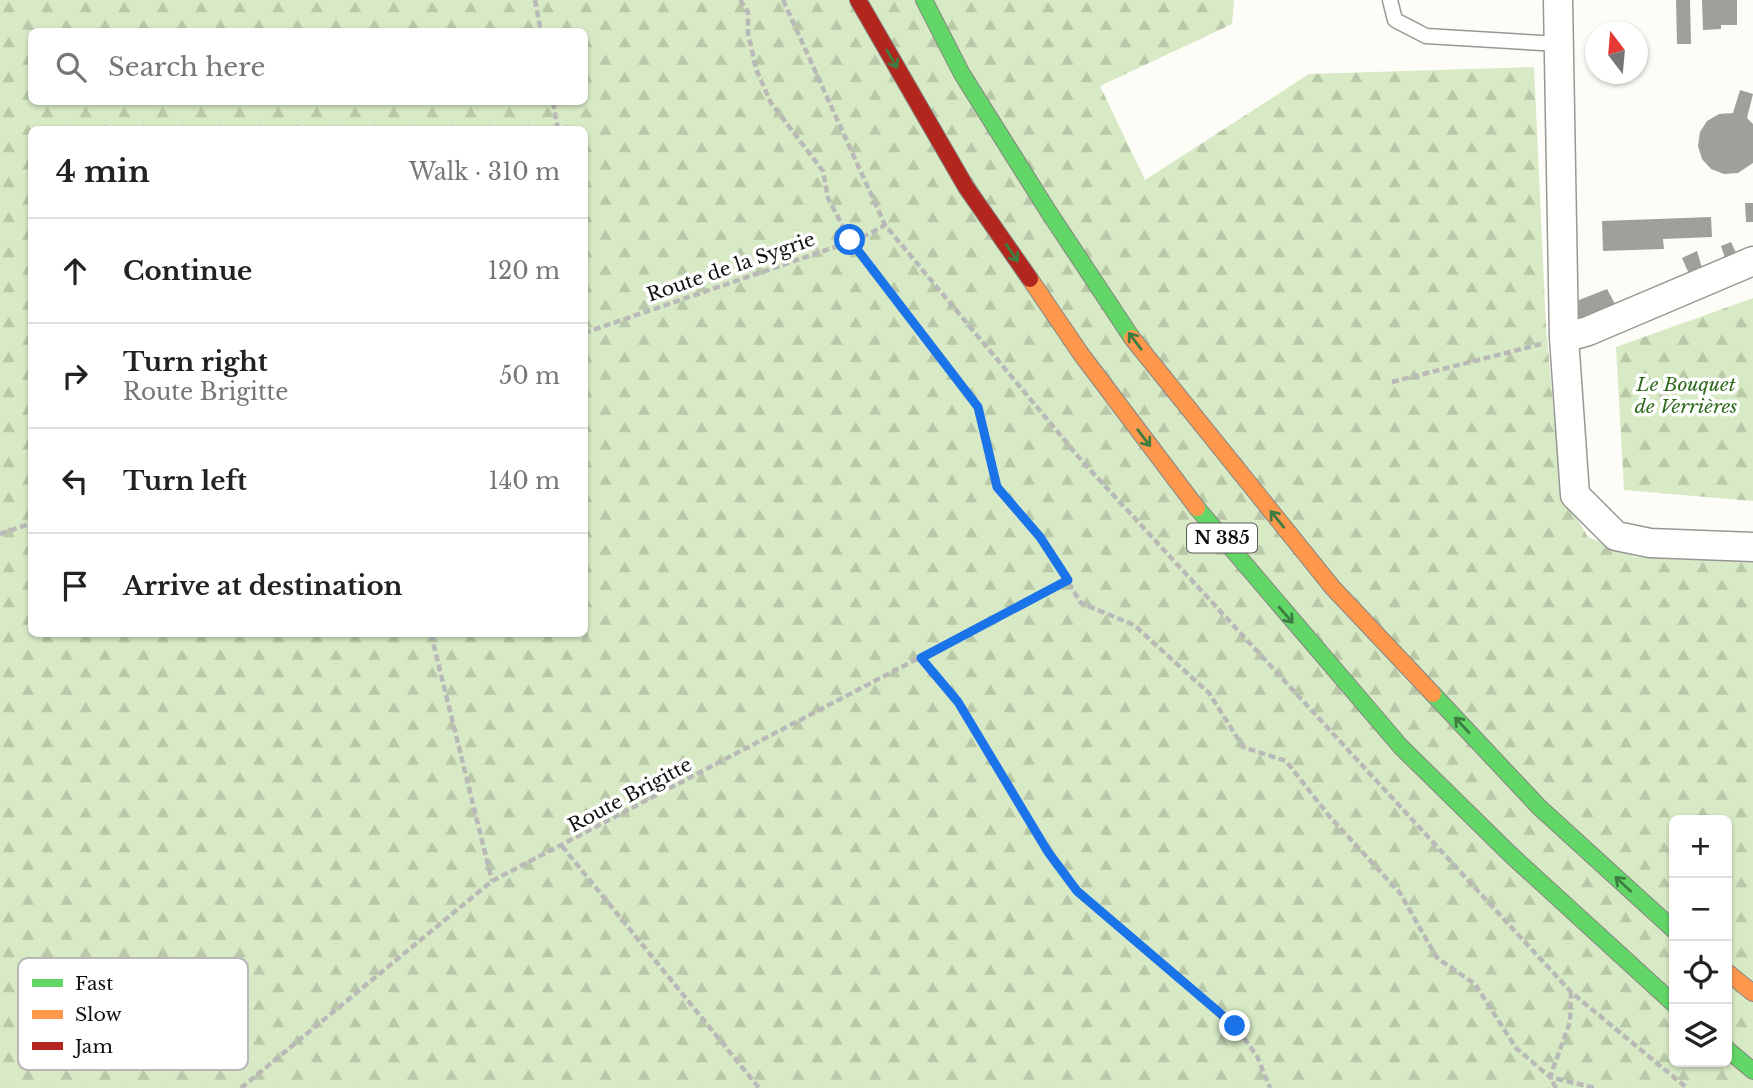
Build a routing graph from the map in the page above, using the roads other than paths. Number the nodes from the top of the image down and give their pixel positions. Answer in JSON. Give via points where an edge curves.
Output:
{"nodes":[{"id":1,"x":858,"y":0,"type":"edge"},
{"id":2,"x":924,"y":0,"type":"edge"},
{"id":3,"x":1390,"y":0,"type":"edge"},
{"id":4,"x":1558,"y":0,"type":"edge"},
{"id":5,"x":1559,"y":44,"type":"junction"},
{"id":6,"x":1753,"y":261,"type":"edge"},
{"id":7,"x":1564,"y":338,"type":"junction"},
{"id":8,"x":1753,"y":547,"type":"edge"},
{"id":9,"x":1669,"y":925,"type":"edge"},
{"id":10,"x":1732,"y":976,"type":"edge"},
{"id":11,"x":1753,"y":993,"type":"edge"},
{"id":12,"x":1669,"y":999,"type":"edge"},
{"id":13,"x":1732,"y":1053,"type":"edge"},
{"id":14,"x":1753,"y":1071,"type":"edge"}],
"edges":[{"from":1,"to":12,"type":"highway","number":"N 385","one_way":true,"via":[[966,187],[1081,354],[1193,502],[1401,747],[1521,865]]},
{"from":9,"to":2,"type":"highway","number":"N 385","one_way":true,"via":[[1539,807],[1333,588],[1237,471],[1132,338],[962,74]]},
{"from":3,"to":5,"type":"lane","via":[[1395,20],[1426,36]]},
{"from":4,"to":5,"type":"street"},
{"from":5,"to":7,"type":"street"},
{"from":6,"to":7,"type":"street"},
{"from":7,"to":8,"type":"street","via":[[1575,495],[1616,536],[1650,543]]},
{"from":10,"to":11,"type":"highway"},
{"from":13,"to":14,"type":"highway"}]}
